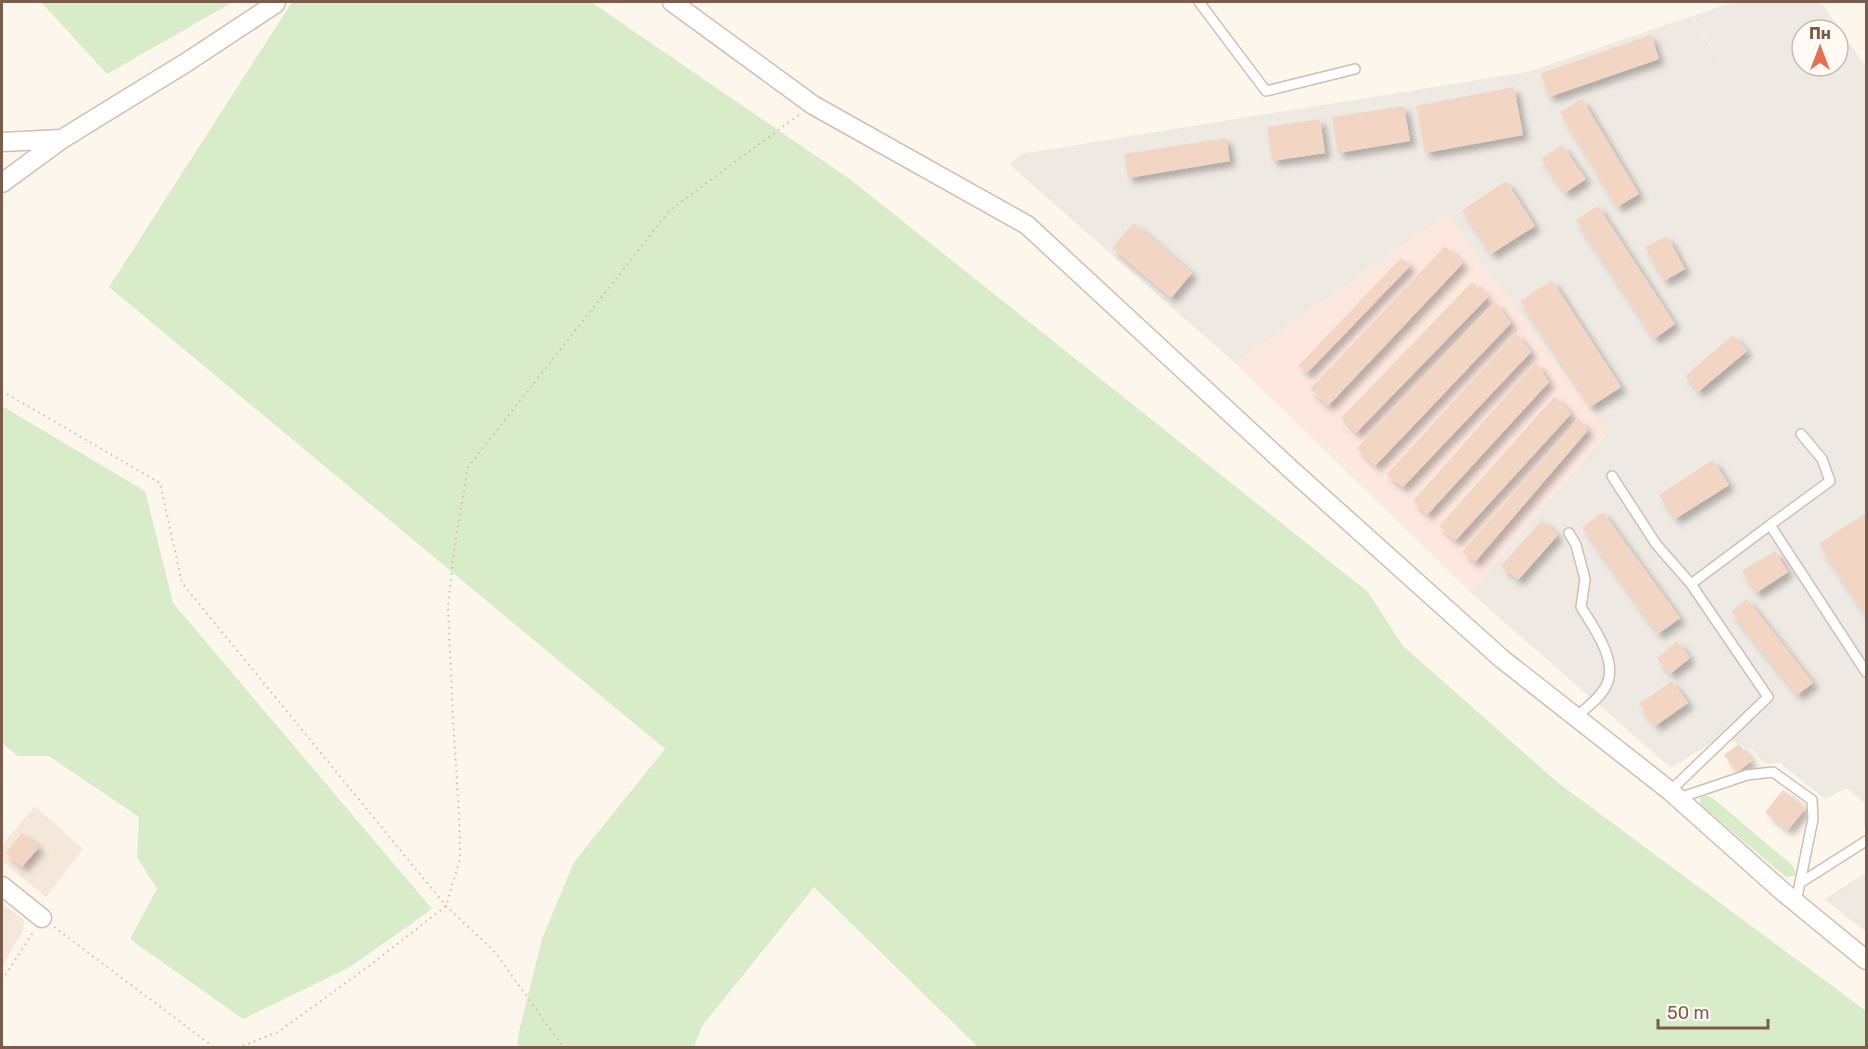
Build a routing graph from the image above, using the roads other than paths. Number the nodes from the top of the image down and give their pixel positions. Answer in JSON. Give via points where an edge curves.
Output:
{"nodes":[{"id":1,"x":276,"y":2,"type":"edge"},
{"id":2,"x":672,"y":2,"type":"edge"},
{"id":3,"x":1199,"y":2,"type":"edge"},
{"id":4,"x":1355,"y":69,"type":"dead end"},
{"id":5,"x":62,"y":139,"type":"junction"},
{"id":6,"x":2,"y":142,"type":"edge"},
{"id":7,"x":2,"y":183,"type":"edge"},
{"id":8,"x":1801,"y":434,"type":"dead end"},
{"id":9,"x":1612,"y":476,"type":"dead end"},
{"id":10,"x":1770,"y":525,"type":"junction"},
{"id":11,"x":1569,"y":533,"type":"dead end"},
{"id":12,"x":1691,"y":584,"type":"junction"},
{"id":13,"x":1866,"y":672,"type":"edge"},
{"id":14,"x":1576,"y":717,"type":"junction"},
{"id":15,"x":1674,"y":795,"type":"junction"},
{"id":16,"x":1866,"y":841,"type":"edge"},
{"id":17,"x":1800,"y":883,"type":"junction"},
{"id":18,"x":2,"y":886,"type":"edge"},
{"id":19,"x":1796,"y":902,"type":"junction"},
{"id":20,"x":42,"y":918,"type":"road end"},
{"id":21,"x":1866,"y":960,"type":"edge"}],
"edges":[{"from":1,"to":5,"type":"street"},
{"from":2,"to":14,"type":"street","via":[[813,105],[1028,225],[1485,643]]},
{"from":3,"to":4,"type":"lane","via":[[1266,91]]},
{"from":5,"to":6,"type":"street"},
{"from":5,"to":7,"type":"street"},
{"from":8,"to":10,"type":"lane","via":[[1822,459],[1830,481]]},
{"from":9,"to":12,"type":"lane","via":[[1656,544]]},
{"from":10,"to":12,"type":"lane"},
{"from":10,"to":13,"type":"lane"},
{"from":11,"to":14,"type":"lane","via":[[1585,579],[1581,608],[1603,642],[1611,674],[1606,688]]},
{"from":12,"to":15,"type":"lane","via":[[1768,697]]},
{"from":14,"to":15,"type":"street"},
{"from":15,"to":17,"type":"lane","via":[[1773,772],[1812,800],[1813,819]]},
{"from":15,"to":19,"type":"street"},
{"from":16,"to":17,"type":"lane"},
{"from":17,"to":19,"type":"lane"},
{"from":18,"to":20,"type":"street"},
{"from":19,"to":21,"type":"street"}]}
